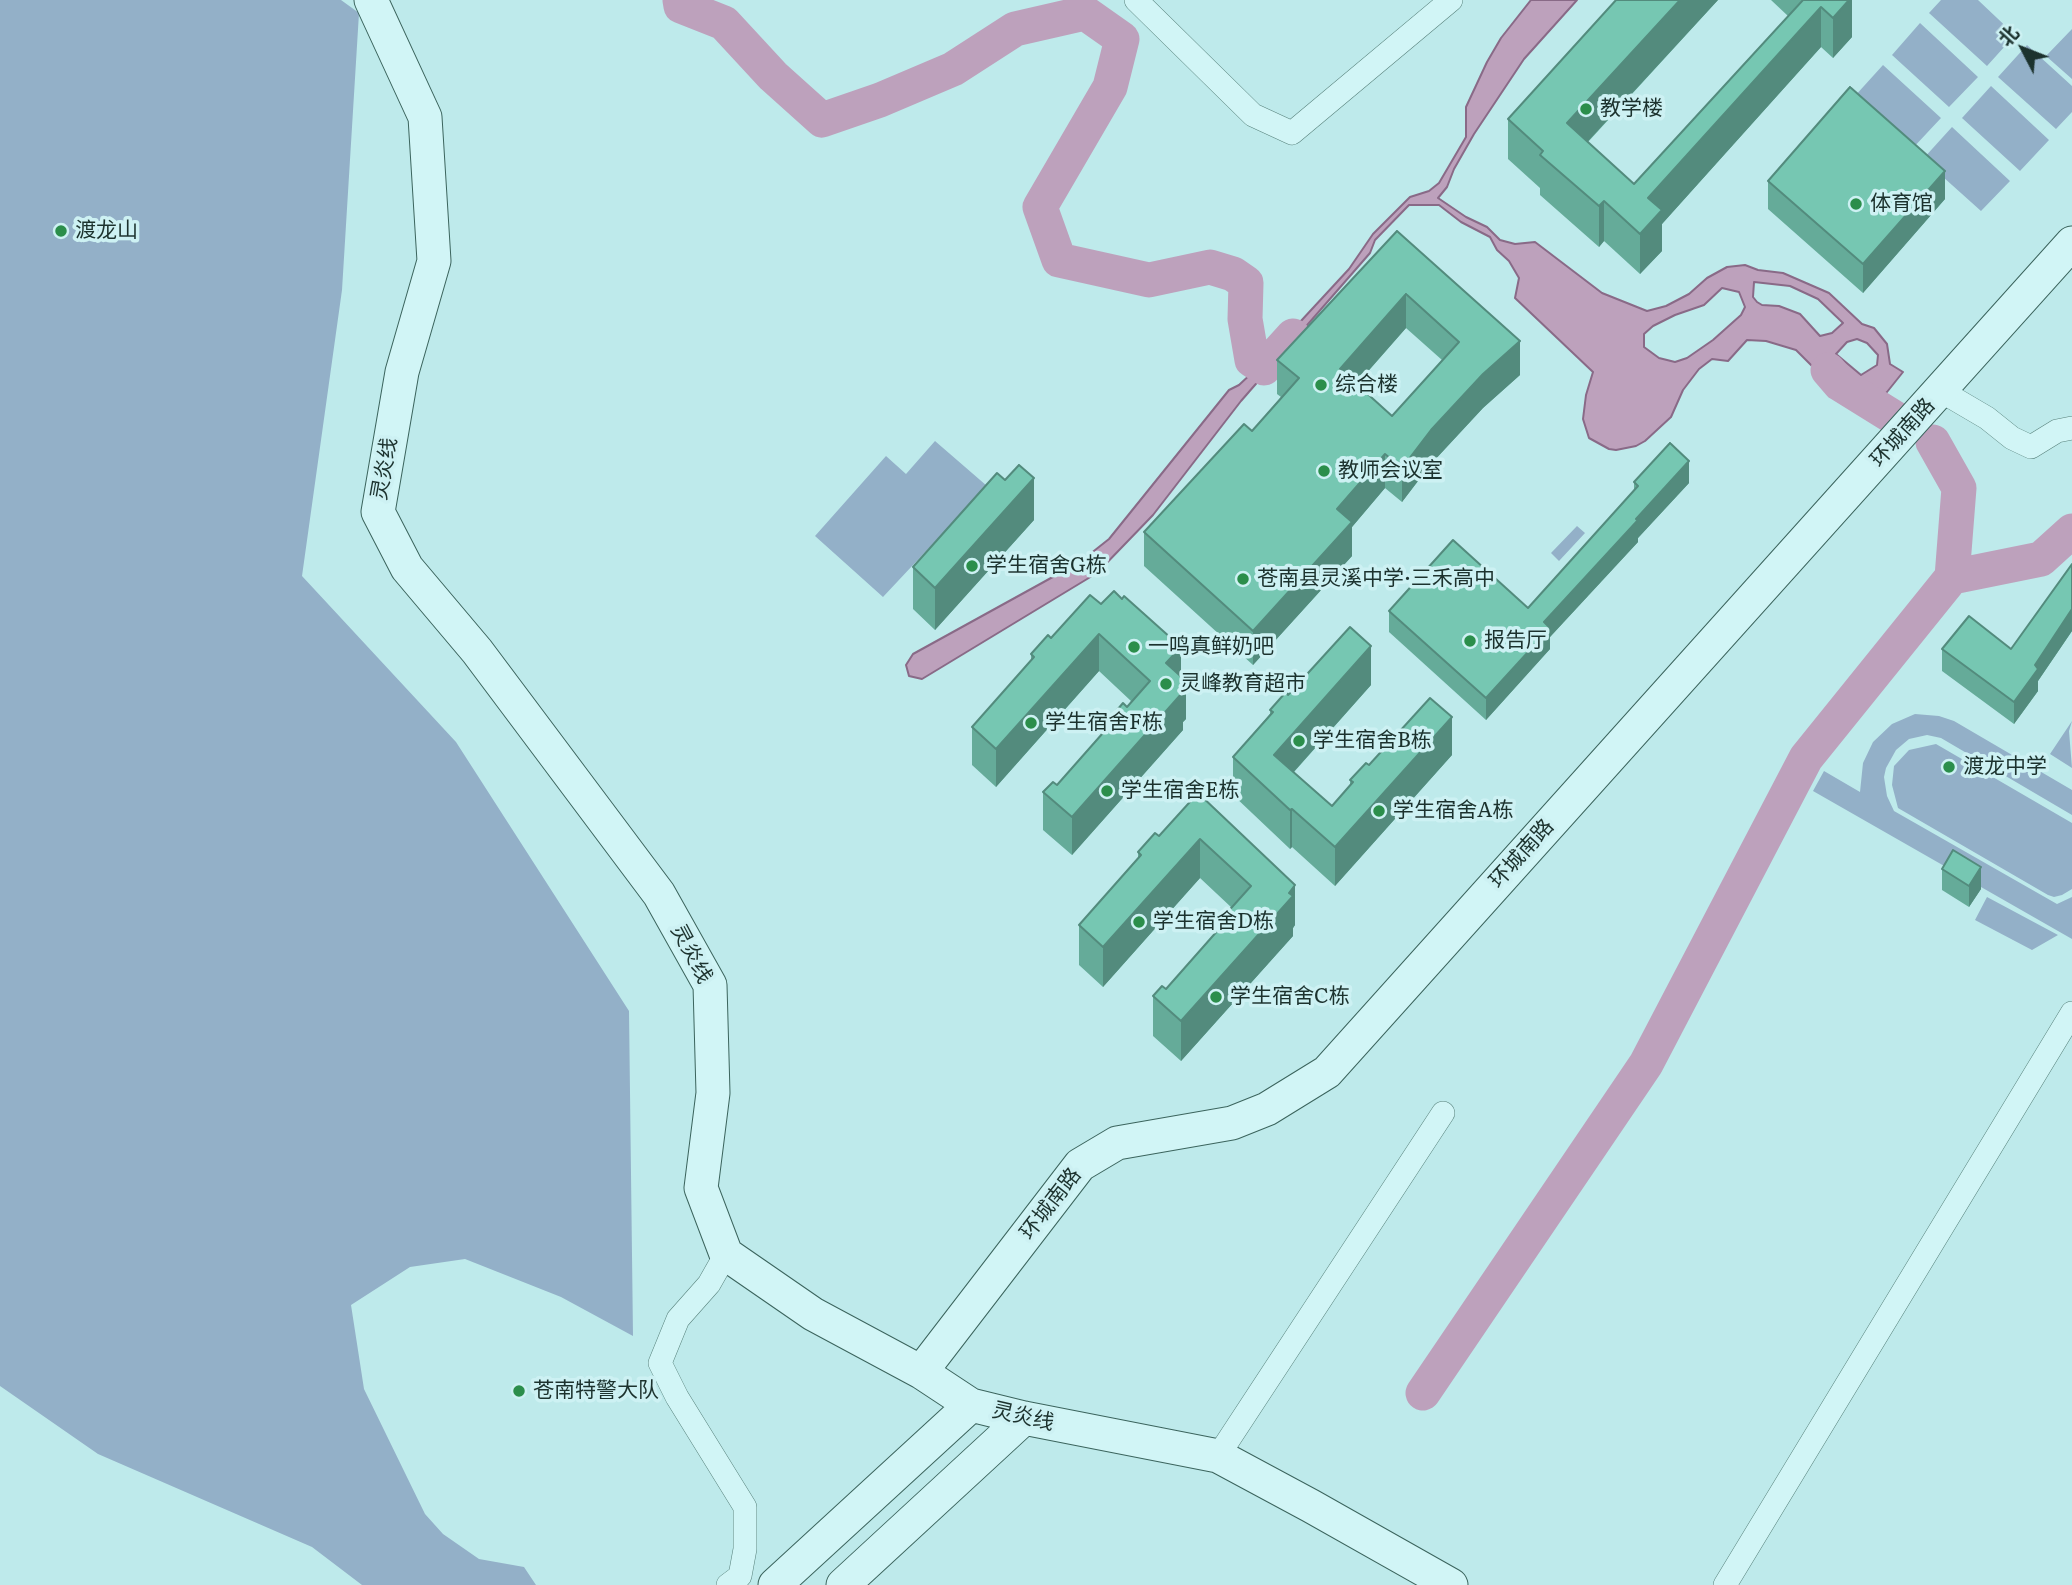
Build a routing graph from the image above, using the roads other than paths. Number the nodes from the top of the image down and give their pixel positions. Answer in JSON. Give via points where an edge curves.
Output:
{"nodes":[{"id":1,"x":371,"y":0,"type":"edge"},
{"id":2,"x":1136,"y":0,"type":"edge"},
{"id":3,"x":1451,"y":0,"type":"edge"},
{"id":4,"x":2072,"y":243,"type":"edge"},
{"id":5,"x":1941,"y":391,"type":"junction"},
{"id":6,"x":2072,"y":428,"type":"edge"},
{"id":7,"x":2072,"y":1013,"type":"edge"},
{"id":8,"x":1443,"y":1113,"type":"dead end"},
{"id":9,"x":726,"y":1254,"type":"junction"},
{"id":10,"x":921,"y":1372,"type":"junction"},
{"id":11,"x":971,"y":1405,"type":"junction"},
{"id":12,"x":1024,"y":1418,"type":"junction"},
{"id":13,"x":1218,"y":1456,"type":"junction"},
{"id":14,"x":728,"y":1585,"type":"edge"},
{"id":15,"x":775,"y":1585,"type":"edge"},
{"id":16,"x":843,"y":1585,"type":"edge"},
{"id":17,"x":1451,"y":1585,"type":"edge"},
{"id":18,"x":1725,"y":1585,"type":"edge"}],
"edges":[{"from":1,"to":9,"type":"main road","name":"灵炎线","via":[[425,117],[434,261],[402,372],[378,512],[407,568],[477,651],[659,894],[710,985],[713,1093],[701,1188]]},
{"from":2,"to":3,"type":"street","via":[[1253,115],[1292,132]]},
{"from":4,"to":5,"type":"main road","name":"环城南路"},
{"from":5,"to":6,"type":"street","via":[[2031,447],[2057,431]]},
{"from":5,"to":10,"type":"main road","name":"环城南路","via":[[1327,1072],[1267,1109],[1232,1123],[1118,1143],[1080,1165]]},
{"from":7,"to":18,"type":"street"},
{"from":8,"to":13,"type":"street"},
{"from":9,"to":10,"type":"main road","name":"灵炎线","via":[[814,1314]]},
{"from":9,"to":14,"type":"street","via":[[709,1284],[678,1318],[660,1363],[745,1507],[740,1576]]},
{"from":10,"to":11,"type":"main road","name":"灵炎线"},
{"from":11,"to":12,"type":"main road","name":"灵炎线"},
{"from":11,"to":15,"type":"main road"},
{"from":12,"to":13,"type":"main road","name":"灵炎线"},
{"from":12,"to":16,"type":"main road"},
{"from":13,"to":17,"type":"main road","name":"灵炎线"}]}
